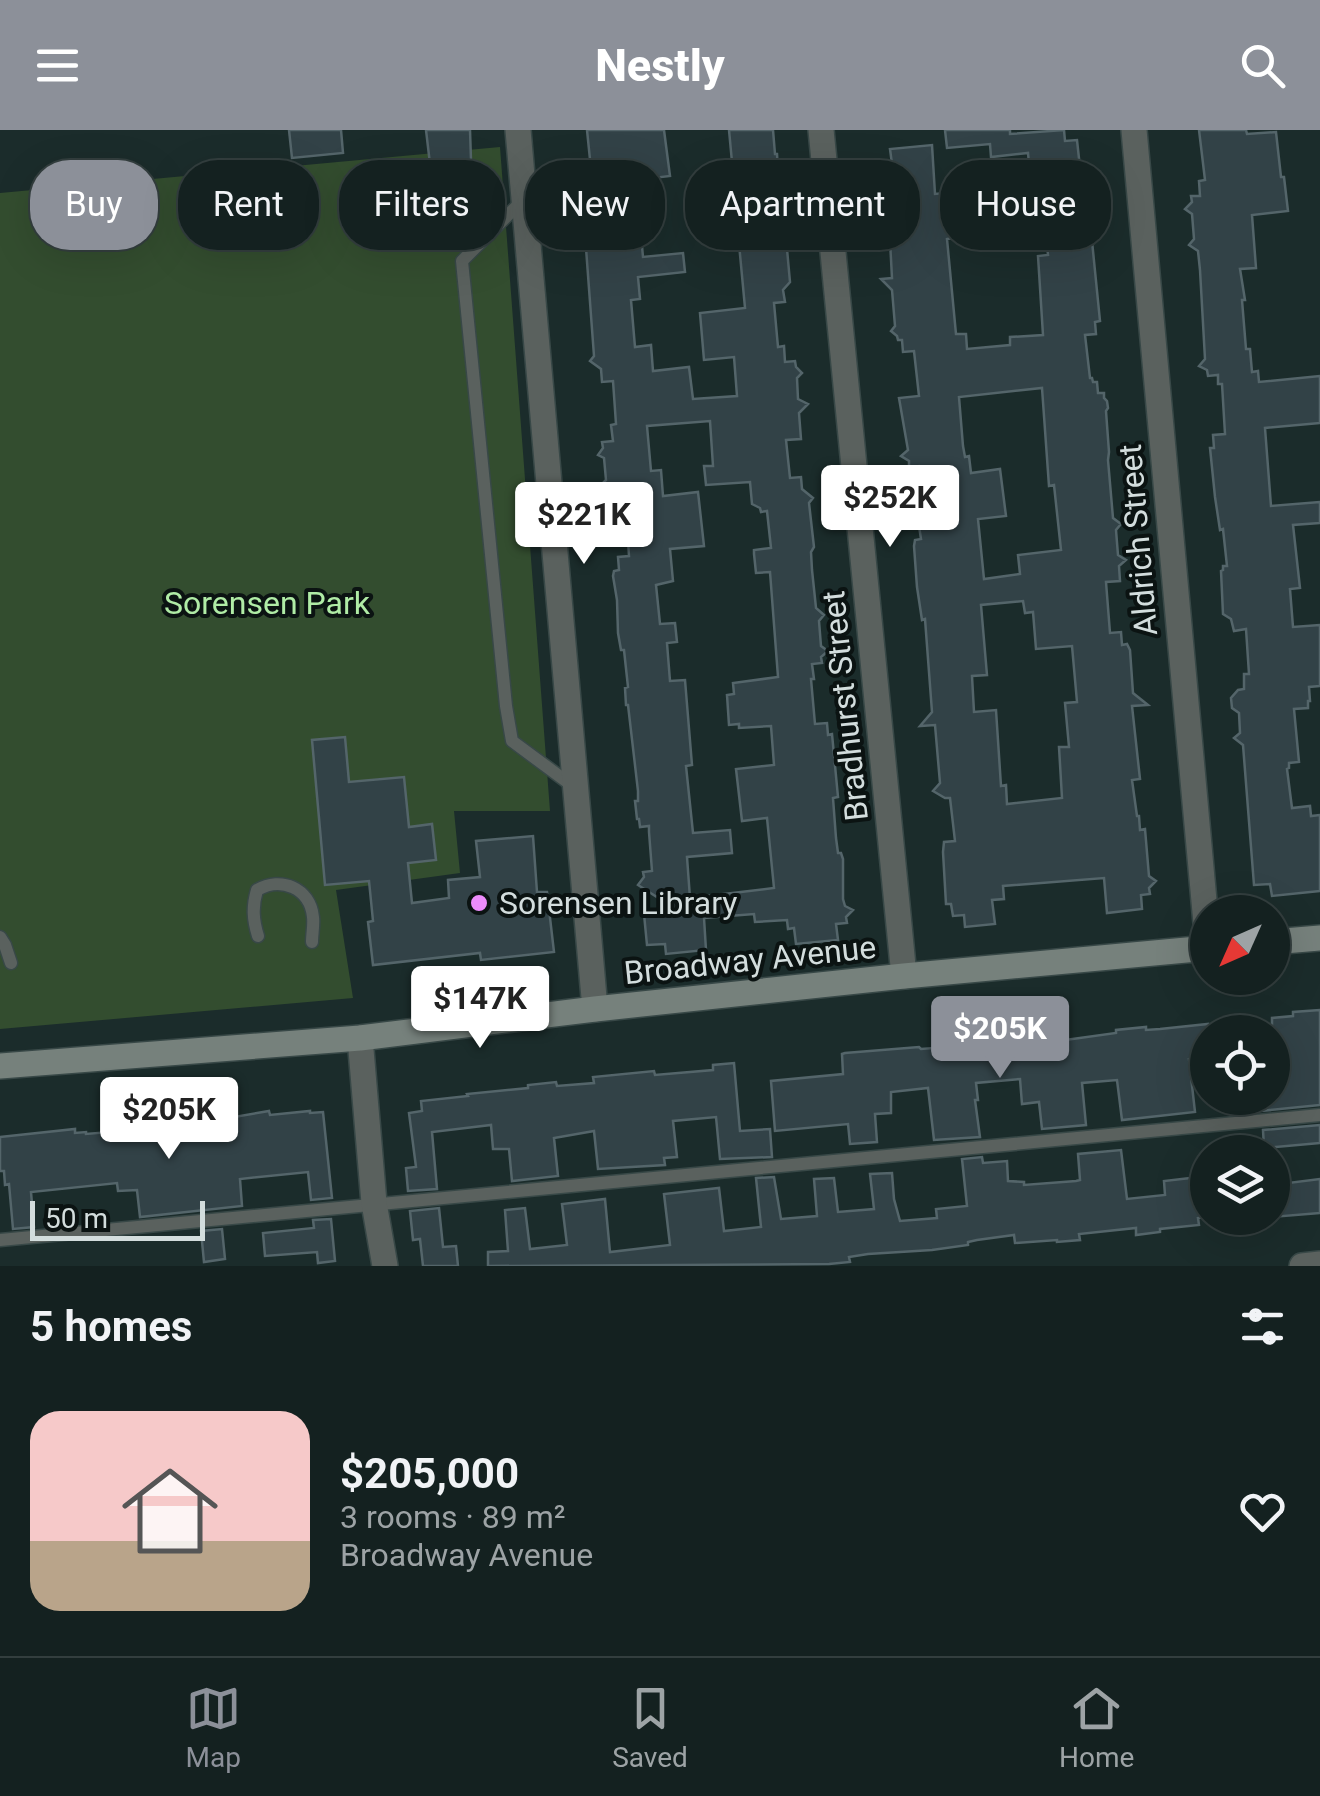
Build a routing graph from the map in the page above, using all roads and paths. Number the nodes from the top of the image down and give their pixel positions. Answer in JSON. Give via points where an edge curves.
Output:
{"nodes":[{"id":1,"x":518,"y":130,"type":"edge"},
{"id":2,"x":821,"y":130,"type":"edge"},
{"id":3,"x":1134,"y":130,"type":"edge"},
{"id":4,"x":524,"y":198,"type":"junction"},
{"id":5,"x":576,"y":788,"type":"junction"},
{"id":6,"x":1203,"y":895,"type":"edge"},
{"id":7,"x":258,"y":936,"type":"dead end"},
{"id":8,"x":0,"y":937,"type":"edge"},
{"id":9,"x":1320,"y":938,"type":"edge"},
{"id":10,"x":1290,"y":940,"type":"edge"},
{"id":11,"x":312,"y":942,"type":"dead end"},
{"id":12,"x":1190,"y":948,"type":"edge"},
{"id":13,"x":11,"y":962,"type":"dead end"},
{"id":14,"x":904,"y":976,"type":"junction"},
{"id":15,"x":594,"y":1009,"type":"junction"},
{"id":16,"x":360,"y":1038,"type":"junction"},
{"id":17,"x":0,"y":1066,"type":"edge"},
{"id":18,"x":1320,"y":1114,"type":"edge"},
{"id":19,"x":374,"y":1203,"type":"junction"},
{"id":20,"x":0,"y":1240,"type":"edge"},
{"id":21,"x":1320,"y":1264,"type":"edge"},
{"id":22,"x":385,"y":1266,"type":"edge"},
{"id":23,"x":1302,"y":1266,"type":"edge"}],
"edges":[{"from":1,"to":4,"type":"street"},
{"from":2,"to":14,"type":"street","name":"Bradhurst Street"},
{"from":3,"to":6,"type":"street","name":"Aldrich Street"},
{"from":4,"to":5,"type":"street"},
{"from":4,"to":5,"type":"lane","via":[[462,262],[512,740]]},
{"from":5,"to":15,"type":"street"},
{"from":7,"to":11,"type":"lane","via":[[257,890],[286,884],[304,894],[314,914]]},
{"from":8,"to":13,"type":"lane"},
{"from":9,"to":10,"type":"street"},
{"from":12,"to":14,"type":"street","name":"Broadway Avenue"},
{"from":14,"to":15,"type":"street","name":"Broadway Avenue"},
{"from":15,"to":16,"type":"street","name":"Broadway Avenue"},
{"from":16,"to":17,"type":"street","name":"Broadway Avenue"},
{"from":16,"to":19,"type":"street"},
{"from":18,"to":19,"type":"lane"},
{"from":19,"to":20,"type":"lane"},
{"from":19,"to":22,"type":"street"},
{"from":21,"to":23,"type":"street"}]}
